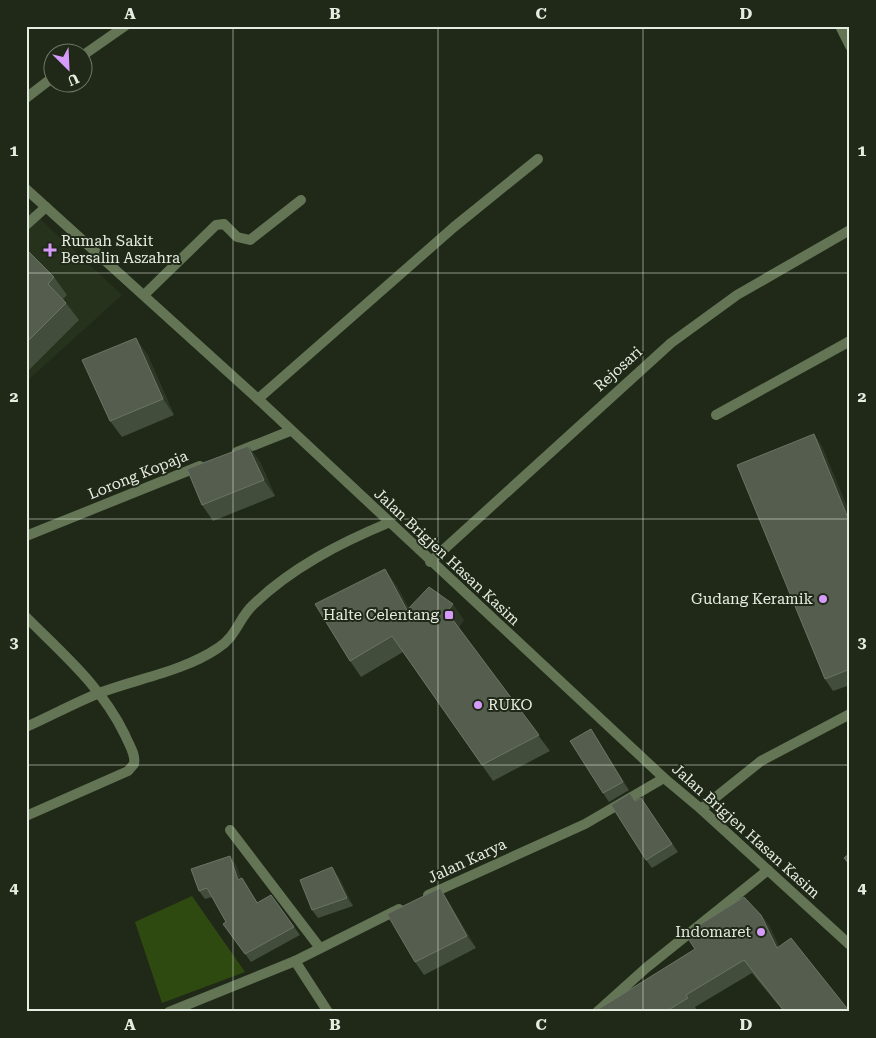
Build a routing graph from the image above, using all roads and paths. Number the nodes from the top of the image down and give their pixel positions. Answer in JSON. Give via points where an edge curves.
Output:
{"nodes":[{"id":1,"x":125,"y":26,"type":"edge"},
{"id":2,"x":840,"y":26,"type":"edge"},
{"id":3,"x":850,"y":46,"type":"edge"},
{"id":4,"x":92,"y":49,"type":"edge"},
{"id":5,"x":42,"y":86,"type":"edge"},
{"id":6,"x":26,"y":98,"type":"edge"},
{"id":7,"x":538,"y":159,"type":"dead end"},
{"id":8,"x":26,"y":189,"type":"edge"},
{"id":9,"x":301,"y":200,"type":"dead end"},
{"id":10,"x":46,"y":207,"type":"junction"},
{"id":11,"x":26,"y":225,"type":"edge"},
{"id":12,"x":850,"y":230,"type":"edge"},
{"id":13,"x":144,"y":295,"type":"junction"},
{"id":14,"x":850,"y":341,"type":"edge"},
{"id":15,"x":258,"y":399,"type":"junction"},
{"id":16,"x":716,"y":415,"type":"dead end"},
{"id":17,"x":290,"y":431,"type":"junction"},
{"id":18,"x":226,"y":456,"type":"edge"},
{"id":19,"x":208,"y":464,"type":"edge"},
{"id":20,"x":388,"y":523,"type":"junction"},
{"id":21,"x":26,"y":536,"type":"edge"},
{"id":22,"x":430,"y":562,"type":"junction"},
{"id":23,"x":26,"y":617,"type":"edge"},
{"id":24,"x":100,"y":693,"type":"junction"},
{"id":25,"x":850,"y":714,"type":"edge"},
{"id":26,"x":26,"y":727,"type":"edge"},
{"id":27,"x":664,"y":778,"type":"junction"},
{"id":28,"x":701,"y":809,"type":"junction"},
{"id":29,"x":26,"y":816,"type":"edge"},
{"id":30,"x":230,"y":830,"type":"dead end"},
{"id":31,"x":768,"y":870,"type":"junction"},
{"id":32,"x":850,"y":946,"type":"edge"},
{"id":33,"x":320,"y":948,"type":"junction"},
{"id":34,"x":295,"y":961,"type":"junction"},
{"id":35,"x":169,"y":1012,"type":"edge"},
{"id":36,"x":328,"y":1012,"type":"edge"},
{"id":37,"x":597,"y":1012,"type":"edge"}],
"edges":[{"from":1,"to":4,"type":"street"},
{"from":2,"to":3,"type":"street"},
{"from":5,"to":6,"type":"street"},
{"from":7,"to":15,"type":"street","via":[[454,227]]},
{"from":8,"to":10,"type":"street","name":"Jalan Brigjen Hasan Kasim"},
{"from":9,"to":13,"type":"street","via":[[250,240],[237,237],[224,224],[216,225]]},
{"from":10,"to":11,"type":"street"},
{"from":10,"to":13,"type":"street","name":"Jalan Brigjen Hasan Kasim"},
{"from":12,"to":22,"type":"street","name":"Rejosari","via":[[737,296],[671,343]]},
{"from":13,"to":15,"type":"street","name":"Jalan Brigjen Hasan Kasim"},
{"from":14,"to":16,"type":"street"},
{"from":15,"to":17,"type":"street","name":"Jalan Brigjen Hasan Kasim"},
{"from":17,"to":18,"type":"street"},
{"from":17,"to":20,"type":"street","name":"Jalan Brigjen Hasan Kasim"},
{"from":19,"to":21,"type":"street","name":"Lorong Kopaja"},
{"from":20,"to":22,"type":"street","name":"Jalan Brigjen Hasan Kasim"},
{"from":20,"to":24,"type":"street","via":[[306,563],[274,585],[251,606],[235,633],[217,649],[177,667]]},
{"from":22,"to":27,"type":"street","name":"Jalan Brigjen Hasan Kasim"},
{"from":23,"to":24,"type":"street"},
{"from":24,"to":26,"type":"street"},
{"from":24,"to":29,"type":"street","via":[[117,719],[133,753],[134,764],[128,770]]},
{"from":25,"to":28,"type":"street","via":[[761,761]]},
{"from":27,"to":28,"type":"street","name":"Jalan Brigjen Hasan Kasim"},
{"from":27,"to":33,"type":"street","name":"Jalan Karya","via":[[585,824]]},
{"from":28,"to":31,"type":"street","name":"Jalan Brigjen Hasan Kasim"},
{"from":30,"to":33,"type":"street"},
{"from":31,"to":32,"type":"street","name":"Jalan Brigjen Hasan Kasim"},
{"from":31,"to":37,"type":"street","via":[[646,968]]},
{"from":33,"to":34,"type":"street","name":"Jalan Karya"},
{"from":34,"to":35,"type":"street","name":"Jalan Karya"},
{"from":34,"to":36,"type":"street"}]}
